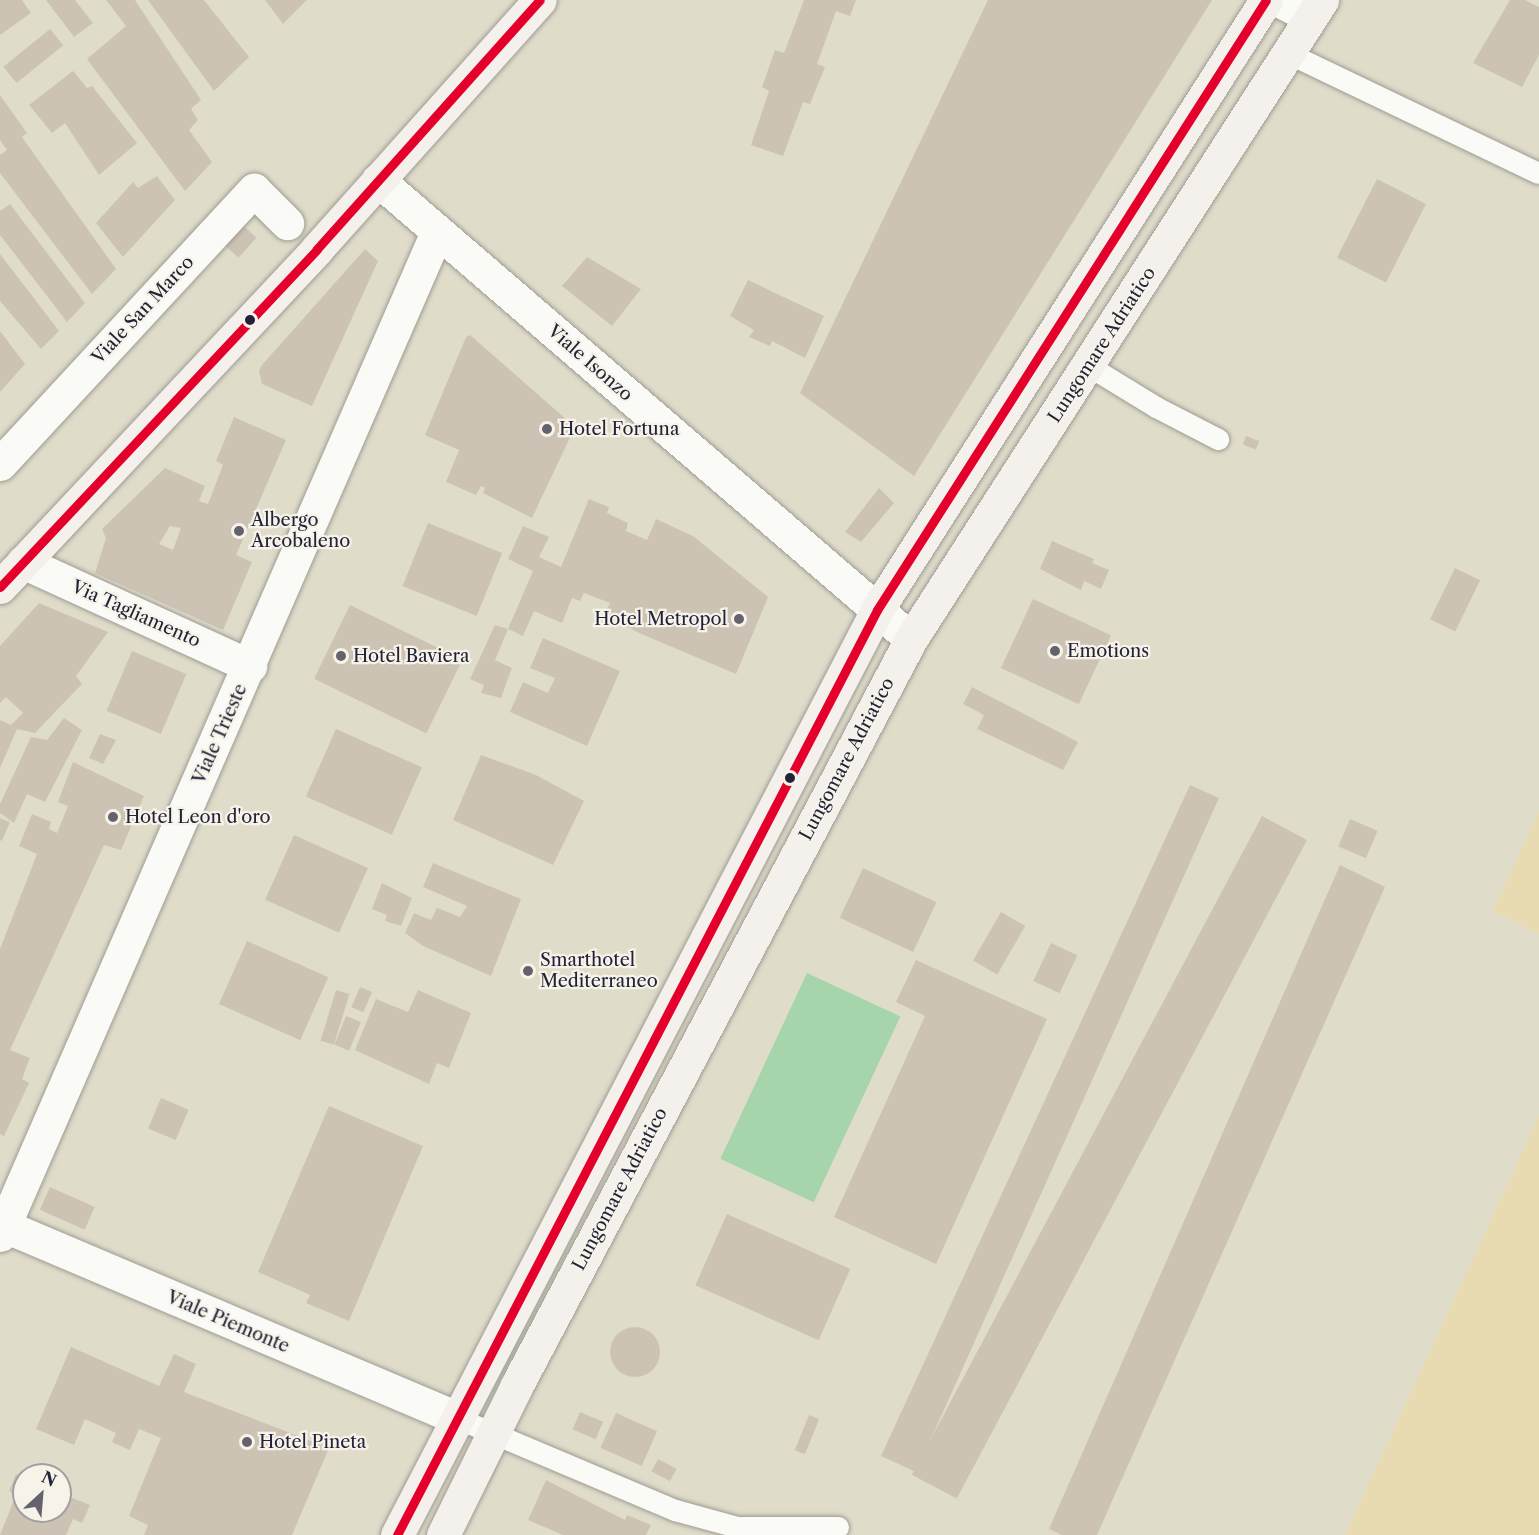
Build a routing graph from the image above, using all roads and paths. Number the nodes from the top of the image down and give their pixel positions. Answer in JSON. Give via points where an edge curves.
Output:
{"nodes":[{"id":1,"x":540,"y":0,"type":"edge"},
{"id":2,"x":1266,"y":0,"type":"edge"},
{"id":3,"x":1278,"y":0,"type":"edge"},
{"id":4,"x":1316,"y":9,"type":"edge"},
{"id":5,"x":1288,"y":53,"type":"junction"},
{"id":6,"x":1539,"y":173,"type":"edge"},
{"id":7,"x":378,"y":180,"type":"junction"},
{"id":8,"x":287,"y":223,"type":"dead end"},
{"id":9,"x":437,"y":232,"type":"junction"},
{"id":10,"x":1089,"y":366,"type":"junction"},
{"id":11,"x":1218,"y":439,"type":"dead end"},
{"id":12,"x":0,"y":464,"type":"edge"},
{"id":13,"x":23,"y":562,"type":"junction"},
{"id":14,"x":0,"y":587,"type":"edge"},
{"id":15,"x":877,"y":610,"type":"junction"},
{"id":16,"x":911,"y":639,"type":"junction"},
{"id":17,"x":250,"y":666,"type":"junction"},
{"id":18,"x":1,"y":1229,"type":"edge"},
{"id":19,"x":457,"y":1418,"type":"junction"},
{"id":20,"x":492,"y":1434,"type":"junction"},
{"id":21,"x":838,"y":1527,"type":"dead end"},
{"id":22,"x":397,"y":1535,"type":"edge"},
{"id":23,"x":443,"y":1535,"type":"edge"}],
"edges":[{"from":1,"to":7,"type":"street"},
{"from":2,"to":15,"type":"street"},
{"from":3,"to":4,"type":"street","name":"Lungomare Adriatico"},
{"from":4,"to":5,"type":"street","name":"Lungomare Adriatico"},
{"from":5,"to":6,"type":"lane"},
{"from":5,"to":10,"type":"street","name":"Lungomare Adriatico"},
{"from":7,"to":9,"type":"street","name":"Viale Isonzo"},
{"from":7,"to":13,"type":"street"},
{"from":8,"to":12,"type":"street","name":"Viale San Marco","via":[[254,190]]},
{"from":9,"to":15,"type":"street","name":"Viale Isonzo"},
{"from":9,"to":17,"type":"street","name":"Viale Trieste"},
{"from":10,"to":11,"type":"lane"},
{"from":10,"to":16,"type":"street","name":"Lungomare Adriatico"},
{"from":13,"to":14,"type":"street"},
{"from":13,"to":17,"type":"street","name":"Via Tagliamento"},
{"from":15,"to":16,"type":"street","name":"Viale Isonzo"},
{"from":15,"to":19,"type":"street"},
{"from":16,"to":20,"type":"street","name":"Lungomare Adriatico"},
{"from":17,"to":18,"type":"street","name":"Viale Trieste"},
{"from":18,"to":19,"type":"street","name":"Viale Piemonte"},
{"from":19,"to":20,"type":"lane"},
{"from":19,"to":22,"type":"street"},
{"from":20,"to":21,"type":"lane","via":[[675,1510],[726,1524]]},
{"from":20,"to":23,"type":"street","name":"Lungomare Adriatico"}]}
